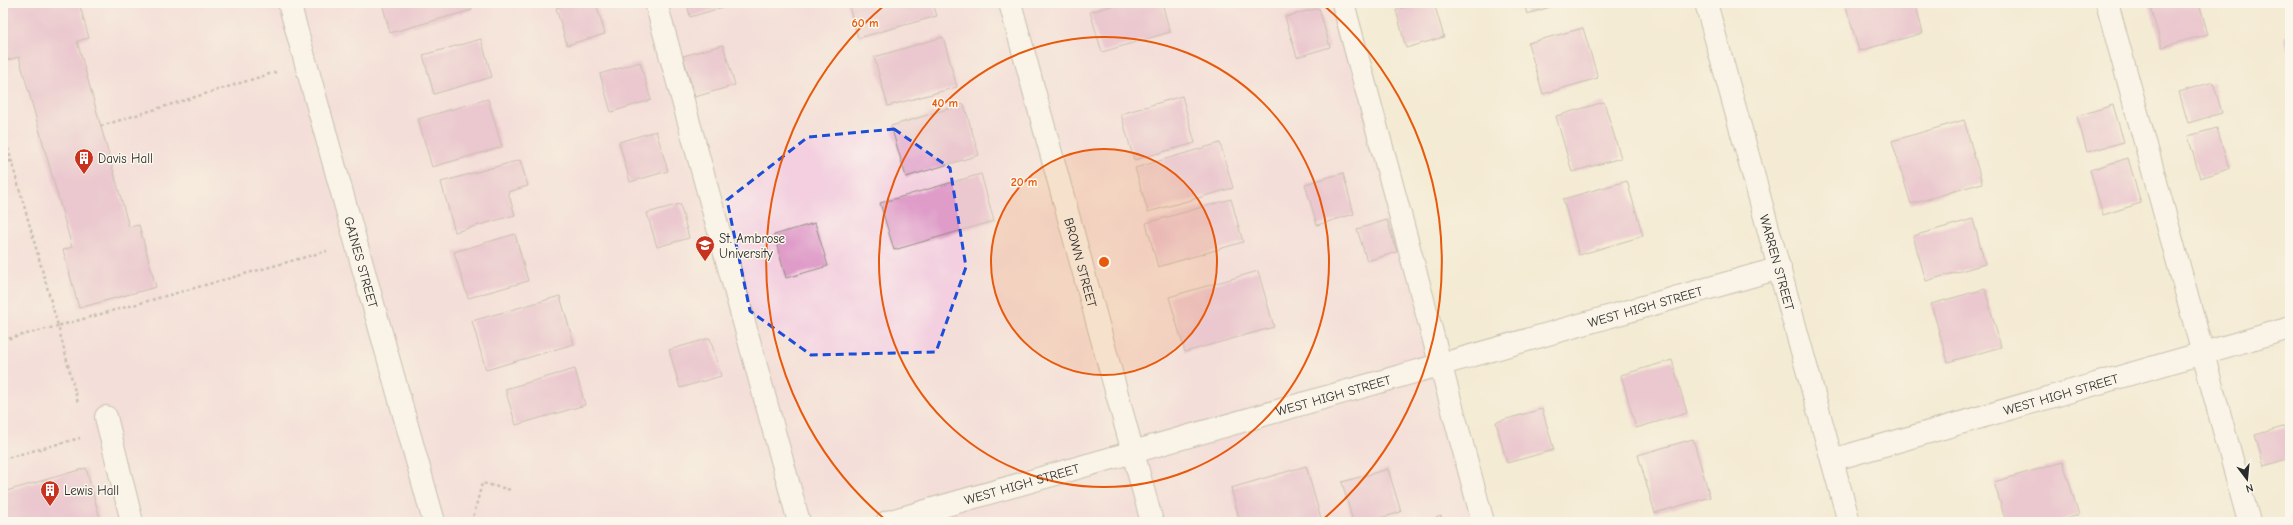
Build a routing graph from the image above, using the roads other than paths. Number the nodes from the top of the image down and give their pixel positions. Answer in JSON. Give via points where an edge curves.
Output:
{"nodes":[{"id":1,"x":289,"y":3,"type":"edge"},
{"id":2,"x":656,"y":3,"type":"edge"},
{"id":3,"x":1010,"y":3,"type":"edge"},
{"id":4,"x":1343,"y":3,"type":"edge"},
{"id":5,"x":1706,"y":3,"type":"edge"},
{"id":6,"x":2107,"y":3,"type":"edge"},
{"id":7,"x":1780,"y":268,"type":"junction"},
{"id":8,"x":2290,"y":328,"type":"edge"},
{"id":9,"x":2202,"y":354,"type":"junction"},
{"id":10,"x":1441,"y":363,"type":"junction"},
{"id":11,"x":106,"y":417,"type":"dead end"},
{"id":12,"x":1133,"y":451,"type":"junction"},
{"id":13,"x":1832,"y":460,"type":"junction"},
{"id":14,"x":132,"y":522,"type":"edge"},
{"id":15,"x":434,"y":522,"type":"edge"},
{"id":16,"x":799,"y":522,"type":"edge"},
{"id":17,"x":887,"y":522,"type":"edge"},
{"id":18,"x":1152,"y":522,"type":"edge"},
{"id":19,"x":1483,"y":522,"type":"edge"},
{"id":20,"x":1849,"y":522,"type":"edge"},
{"id":21,"x":2249,"y":522,"type":"edge"}],
"edges":[{"from":1,"to":15,"type":"street","name":"GAINES STREET"},
{"from":2,"to":16,"type":"street"},
{"from":3,"to":12,"type":"street","name":"BROWN STREET"},
{"from":4,"to":10,"type":"street"},
{"from":5,"to":7,"type":"street","name":"WARREN STREET"},
{"from":6,"to":9,"type":"street"},
{"from":7,"to":10,"type":"street","name":"WEST HIGH STREET"},
{"from":7,"to":13,"type":"street","name":"WARREN STREET"},
{"from":8,"to":9,"type":"street","name":"WEST HIGH STREET"},
{"from":9,"to":13,"type":"street","name":"WEST HIGH STREET"},
{"from":9,"to":21,"type":"street"},
{"from":10,"to":12,"type":"street","name":"WEST HIGH STREET"},
{"from":10,"to":19,"type":"street"},
{"from":11,"to":14,"type":"street"},
{"from":12,"to":17,"type":"street","name":"WEST HIGH STREET"},
{"from":12,"to":18,"type":"street","name":"BROWN STREET"},
{"from":13,"to":20,"type":"street","name":"WARREN STREET"}]}
